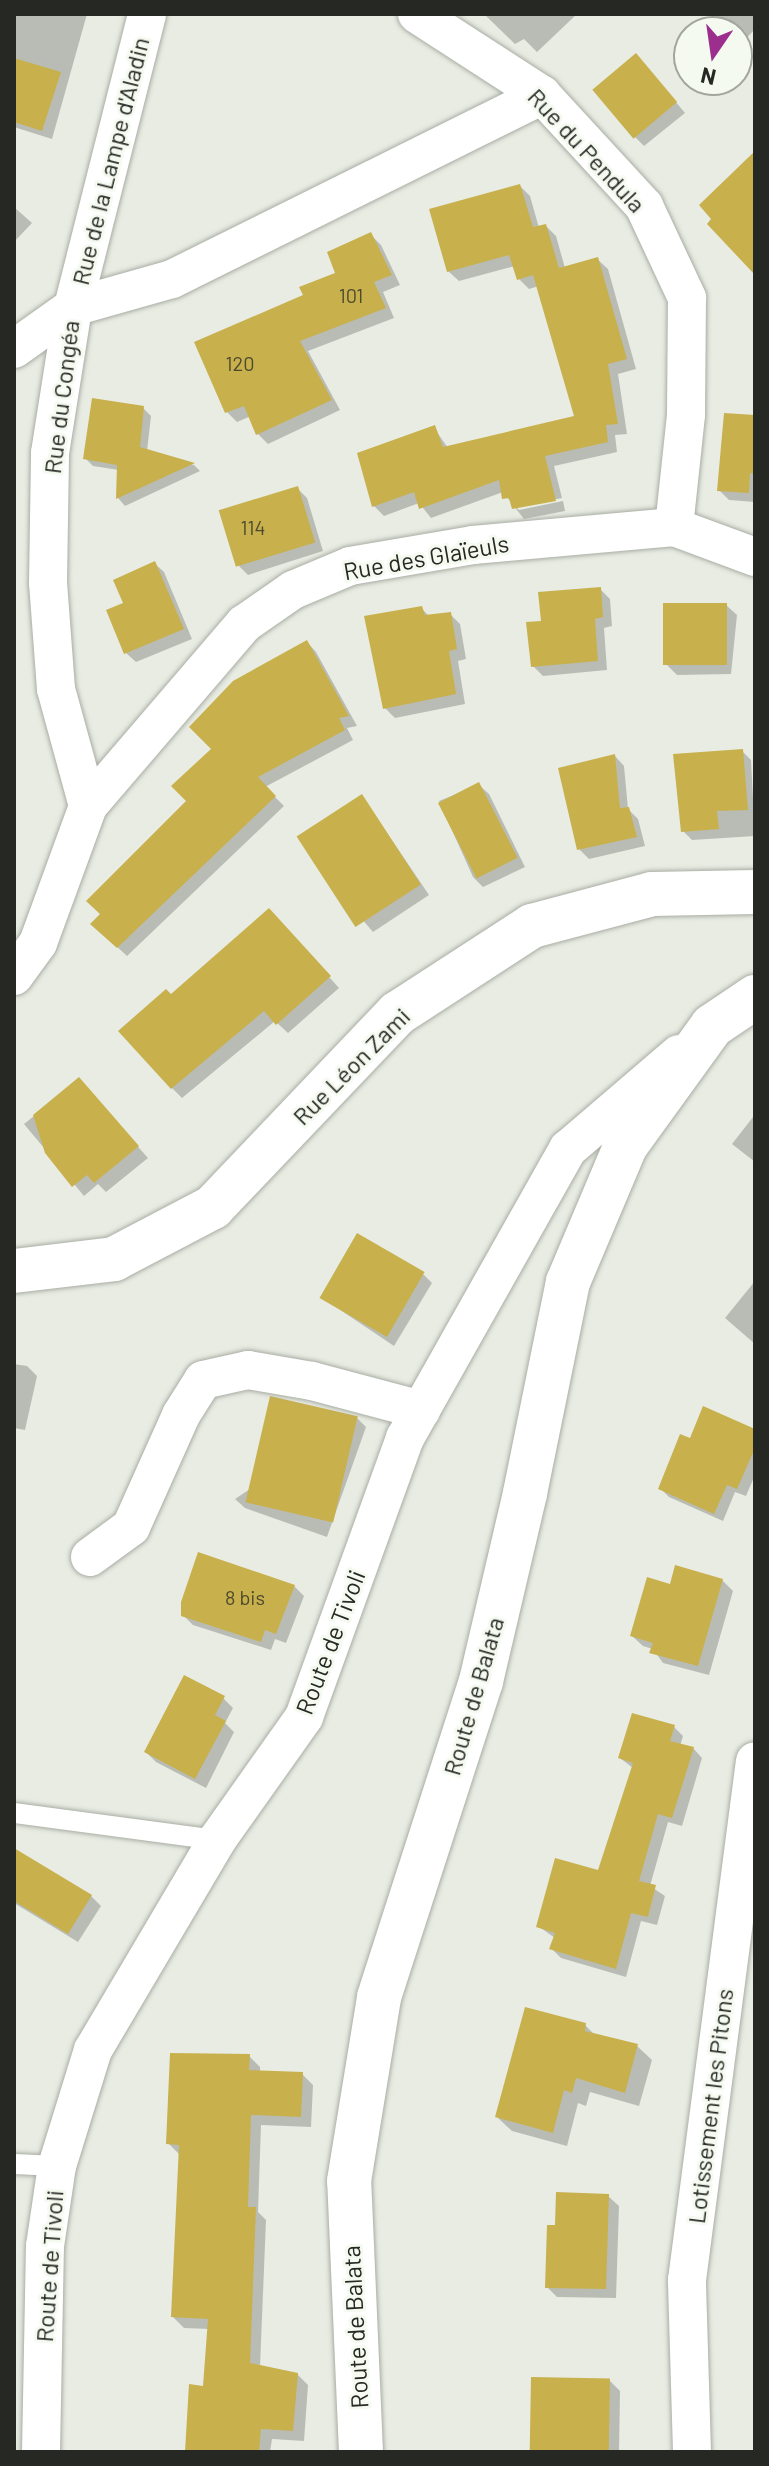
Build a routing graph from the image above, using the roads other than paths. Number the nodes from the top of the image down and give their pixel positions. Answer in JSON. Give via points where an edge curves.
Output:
{"nodes":[{"id":1,"x":147,"y":14,"type":"edge"},
{"id":2,"x":417,"y":14,"type":"edge"},
{"id":3,"x":542,"y":95,"type":"junction"},
{"id":4,"x":73,"y":307,"type":"junction"},
{"id":5,"x":14,"y":349,"type":"edge"},
{"id":6,"x":674,"y":527,"type":"junction"},
{"id":7,"x":755,"y":557,"type":"edge"},
{"id":8,"x":88,"y":806,"type":"junction"},
{"id":9,"x":755,"y":892,"type":"edge"},
{"id":10,"x":14,"y":976,"type":"edge"},
{"id":11,"x":755,"y":997,"type":"edge"},
{"id":12,"x":712,"y":1026,"type":"junction"},
{"id":13,"x":14,"y":1271,"type":"edge"},
{"id":14,"x":421,"y":1410,"type":"junction"},
{"id":15,"x":90,"y":1557,"type":"dead end"},
{"id":16,"x":755,"y":1761,"type":"edge"},
{"id":17,"x":14,"y":1813,"type":"edge"},
{"id":18,"x":217,"y":1840,"type":"junction"},
{"id":19,"x":14,"y":2164,"type":"edge"},
{"id":20,"x":57,"y":2166,"type":"junction"},
{"id":21,"x":41,"y":2452,"type":"edge"},
{"id":22,"x":361,"y":2452,"type":"edge"},
{"id":23,"x":692,"y":2452,"type":"edge"}],
"edges":[{"from":1,"to":4,"type":"street","name":"Rue de la Lampe d'Aladin"},
{"from":2,"to":3,"type":"street","name":"Rue du Pendula"},
{"from":3,"to":4,"type":"street","name":"Rue du Congéa","via":[[172,279]]},
{"from":3,"to":6,"type":"street","name":"Rue du Pendula","via":[[644,206],[687,298],[686,415]]},
{"from":4,"to":5,"type":"street"},
{"from":4,"to":8,"type":"street","name":"Rue du Congéa","via":[[50,453],[48,583],[56,689]]},
{"from":6,"to":7,"type":"street","name":"Rue des Glaïeuls"},
{"from":6,"to":8,"type":"street","name":"Rue des Glaïeuls","via":[[473,545],[350,566],[293,590],[244,624]]},
{"from":8,"to":10,"type":"street","name":"Rue des Glaïeuls","via":[[38,943]]},
{"from":9,"to":13,"type":"main road","name":"Rue Léon Zami","via":[[652,894],[532,926],[398,1013],[213,1207],[114,1259]]},
{"from":11,"to":12,"type":"main road","name":"Route de Balata"},
{"from":12,"to":14,"type":"street","name":"Route de Tivoli","via":[[568,1149]]},
{"from":12,"to":22,"type":"main road","name":"Route de Balata","via":[[626,1145],[568,1282],[481,1681],[379,1997],[349,2181]]},
{"from":14,"to":15,"type":"street","via":[[248,1370],[203,1380],[181,1415],[131,1527]]},
{"from":14,"to":18,"type":"street","name":"Route de Tivoli","via":[[405,1438],[304,1717]]},
{"from":16,"to":23,"type":"street","name":"Lotissement les Pitons","via":[[687,2280]]},
{"from":17,"to":18,"type":"lane"},
{"from":18,"to":20,"type":"street","name":"Route de Tivoli","via":[[93,2050]]},
{"from":19,"to":20,"type":"lane"},
{"from":20,"to":21,"type":"street","name":"Route de Tivoli","via":[[45,2246]]}]}
